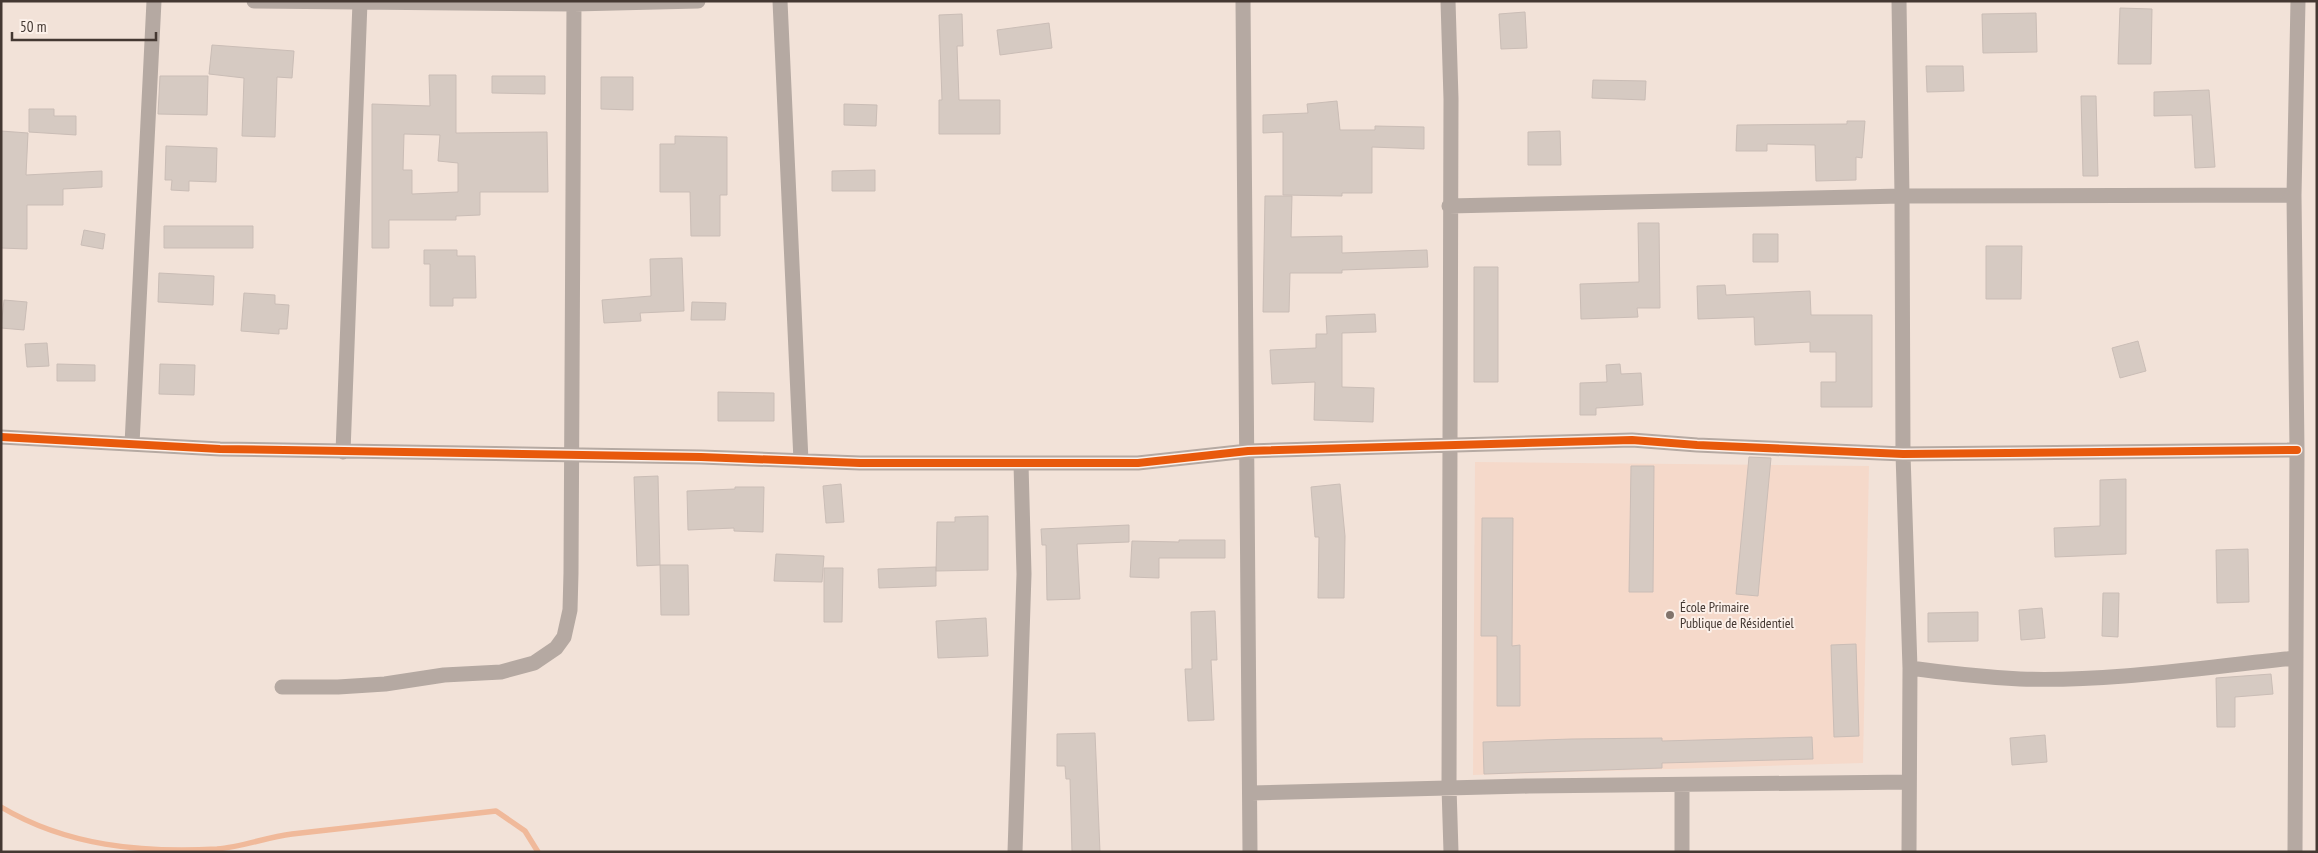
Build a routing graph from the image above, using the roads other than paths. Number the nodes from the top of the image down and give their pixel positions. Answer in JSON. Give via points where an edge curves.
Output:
{"nodes":[{"id":1,"x":154,"y":1,"type":"edge"},
{"id":2,"x":254,"y":1,"type":"edge"},
{"id":3,"x":698,"y":1,"type":"edge"},
{"id":4,"x":780,"y":1,"type":"edge"},
{"id":5,"x":1243,"y":1,"type":"edge"},
{"id":6,"x":1448,"y":1,"type":"edge"},
{"id":7,"x":1899,"y":1,"type":"edge"},
{"id":8,"x":2298,"y":1,"type":"edge"},
{"id":9,"x":360,"y":2,"type":"edge"},
{"id":10,"x":574,"y":3,"type":"edge"},
{"id":11,"x":2294,"y":195,"type":"junction"},
{"id":12,"x":1902,"y":196,"type":"junction"},
{"id":13,"x":1449,"y":206,"type":"junction"},
{"id":14,"x":1,"y":437,"type":"edge"},
{"id":15,"x":132,"y":444,"type":"junction"},
{"id":16,"x":1450,"y":444,"type":"junction"},
{"id":17,"x":2297,"y":450,"type":"junction"},
{"id":18,"x":1248,"y":451,"type":"junction"},
{"id":19,"x":343,"y":452,"type":"junction"},
{"id":20,"x":571,"y":454,"type":"junction"},
{"id":21,"x":1903,"y":454,"type":"junction"},
{"id":22,"x":801,"y":461,"type":"junction"},
{"id":23,"x":1021,"y":464,"type":"junction"},
{"id":24,"x":2296,"y":658,"type":"junction"},
{"id":25,"x":1910,"y":668,"type":"junction"},
{"id":26,"x":282,"y":687,"type":"dead end"},
{"id":27,"x":1909,"y":782,"type":"junction"},
{"id":28,"x":1682,"y":785,"type":"junction"},
{"id":29,"x":1449,"y":787,"type":"junction"},
{"id":30,"x":1251,"y":793,"type":"junction"},
{"id":31,"x":1015,"y":852,"type":"edge"},
{"id":32,"x":1250,"y":852,"type":"edge"},
{"id":33,"x":1451,"y":852,"type":"edge"},
{"id":34,"x":1682,"y":852,"type":"edge"},
{"id":35,"x":1910,"y":852,"type":"edge"},
{"id":36,"x":2295,"y":852,"type":"edge"}],
"edges":[{"from":1,"to":15,"type":"street"},
{"from":2,"to":9,"type":"street"},
{"from":3,"to":10,"type":"street"},
{"from":4,"to":22,"type":"street"},
{"from":5,"to":18,"type":"street"},
{"from":6,"to":13,"type":"street","via":[[1451,99]]},
{"from":7,"to":12,"type":"street"},
{"from":8,"to":11,"type":"street"},
{"from":9,"to":10,"type":"street"},
{"from":9,"to":19,"type":"street"},
{"from":10,"to":20,"type":"street"},
{"from":11,"to":12,"type":"street"},
{"from":11,"to":17,"type":"street"},
{"from":12,"to":13,"type":"street"},
{"from":12,"to":21,"type":"street"},
{"from":13,"to":16,"type":"street"},
{"from":14,"to":15,"type":"street"},
{"from":15,"to":19,"type":"street"},
{"from":16,"to":18,"type":"street"},
{"from":16,"to":21,"type":"street","via":[[1632,440]]},
{"from":16,"to":29,"type":"street"},
{"from":17,"to":21,"type":"street"},
{"from":17,"to":24,"type":"street"},
{"from":18,"to":23,"type":"street","via":[[1138,463]]},
{"from":18,"to":30,"type":"street"},
{"from":19,"to":20,"type":"street"},
{"from":20,"to":22,"type":"street"},
{"from":20,"to":26,"type":"street","via":[[570,610],[564,637],[556,648],[534,663],[501,672],[366,685]]},
{"from":21,"to":25,"type":"street"},
{"from":22,"to":23,"type":"street"},
{"from":23,"to":31,"type":"street","via":[[1024,574]]},
{"from":24,"to":25,"type":"street","via":[[2149,673],[2021,679]]},
{"from":24,"to":36,"type":"street"},
{"from":25,"to":27,"type":"street"},
{"from":27,"to":28,"type":"street"},
{"from":27,"to":35,"type":"street"},
{"from":28,"to":29,"type":"street"},
{"from":28,"to":34,"type":"street"},
{"from":29,"to":30,"type":"street"},
{"from":29,"to":33,"type":"street"},
{"from":30,"to":32,"type":"street"}]}
